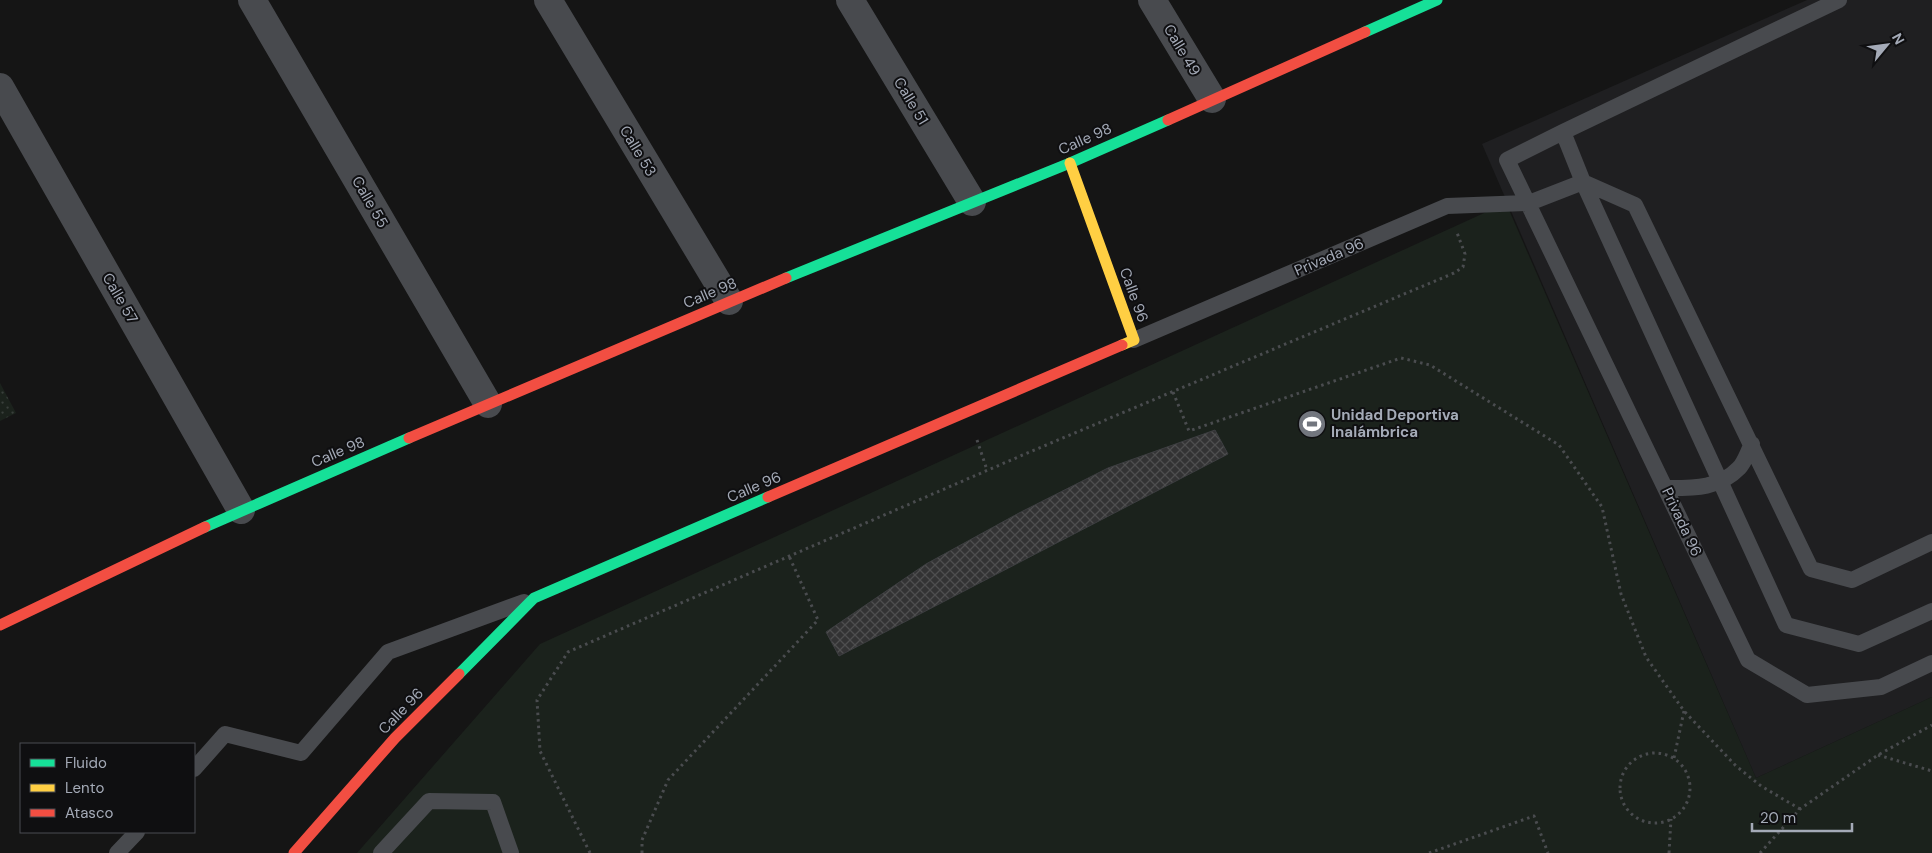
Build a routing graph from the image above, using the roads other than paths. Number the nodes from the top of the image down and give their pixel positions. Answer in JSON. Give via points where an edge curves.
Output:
{"nodes":[{"id":1,"x":252,"y":0,"type":"edge"},
{"id":2,"x":548,"y":0,"type":"edge"},
{"id":3,"x":850,"y":0,"type":"edge"},
{"id":4,"x":1152,"y":0,"type":"edge"},
{"id":5,"x":1437,"y":0,"type":"edge"},
{"id":6,"x":1839,"y":0,"type":"edge"},
{"id":7,"x":0,"y":87,"type":"edge"},
{"id":8,"x":1212,"y":99,"type":"junction"},
{"id":9,"x":1563,"y":132,"type":"junction"},
{"id":10,"x":1070,"y":162,"type":"junction"},
{"id":11,"x":1583,"y":182,"type":"junction"},
{"id":12,"x":972,"y":202,"type":"junction"},
{"id":13,"x":1529,"y":203,"type":"junction"},
{"id":14,"x":728,"y":301,"type":"junction"},
{"id":15,"x":1134,"y":340,"type":"junction"},
{"id":16,"x":488,"y":404,"type":"junction"},
{"id":17,"x":1752,"y":444,"type":"junction"},
{"id":18,"x":1721,"y":482,"type":"junction"},
{"id":19,"x":1666,"y":488,"type":"junction"},
{"id":20,"x":241,"y":510,"type":"junction"},
{"id":21,"x":1932,"y":542,"type":"edge"},
{"id":22,"x":534,"y":598,"type":"junction"},
{"id":23,"x":1932,"y":611,"type":"edge"},
{"id":24,"x":0,"y":625,"type":"edge"},
{"id":25,"x":1932,"y":663,"type":"edge"},
{"id":26,"x":195,"y":768,"type":"edge"},
{"id":27,"x":136,"y":833,"type":"edge"},
{"id":28,"x":117,"y":853,"type":"edge"},
{"id":29,"x":294,"y":853,"type":"edge"},
{"id":30,"x":381,"y":853,"type":"edge"},
{"id":31,"x":511,"y":853,"type":"edge"}],
"edges":[{"from":1,"to":16,"type":"street","name":"Calle 55"},
{"from":2,"to":14,"type":"street","name":"Calle 53"},
{"from":3,"to":12,"type":"street","name":"Calle 51"},
{"from":4,"to":8,"type":"street","name":"Calle 49"},
{"from":5,"to":8,"type":"street","name":"Calle 98"},
{"from":6,"to":9,"type":"lane"},
{"from":7,"to":20,"type":"street","name":"Calle 57"},
{"from":8,"to":10,"type":"street","name":"Calle 98"},
{"from":9,"to":11,"type":"lane"},
{"from":9,"to":13,"type":"lane","name":"Privada 96","via":[[1507,160]]},
{"from":10,"to":12,"type":"street","name":"Calle 98"},
{"from":10,"to":15,"type":"street","name":"Calle 96"},
{"from":11,"to":13,"type":"lane"},
{"from":11,"to":17,"type":"lane","via":[[1634,205]]},
{"from":11,"to":18,"type":"lane"},
{"from":12,"to":14,"type":"street","name":"Calle 98"},
{"from":13,"to":15,"type":"lane","name":"Privada 96","via":[[1447,206]]},
{"from":13,"to":19,"type":"lane","name":"Privada 96"},
{"from":14,"to":16,"type":"street","name":"Calle 98"},
{"from":15,"to":22,"type":"street","name":"Calle 96"},
{"from":16,"to":20,"type":"street","name":"Calle 98"},
{"from":17,"to":18,"type":"lane","via":[[1740,467]]},
{"from":17,"to":21,"type":"lane","via":[[1812,569],[1852,580]]},
{"from":18,"to":19,"type":"lane","via":[[1697,488]]},
{"from":18,"to":23,"type":"lane","via":[[1786,625],[1860,644]]},
{"from":19,"to":25,"type":"lane","name":"Privada 96","via":[[1748,660],[1806,695],[1881,687]]},
{"from":20,"to":24,"type":"street","name":"Calle 98"},
{"from":22,"to":26,"type":"lane","via":[[388,652],[301,753],[225,734]]},
{"from":22,"to":29,"type":"street","name":"Calle 96","via":[[395,738]]},
{"from":27,"to":28,"type":"lane"},
{"from":30,"to":31,"type":"lane","via":[[429,801],[492,802]]}]}
